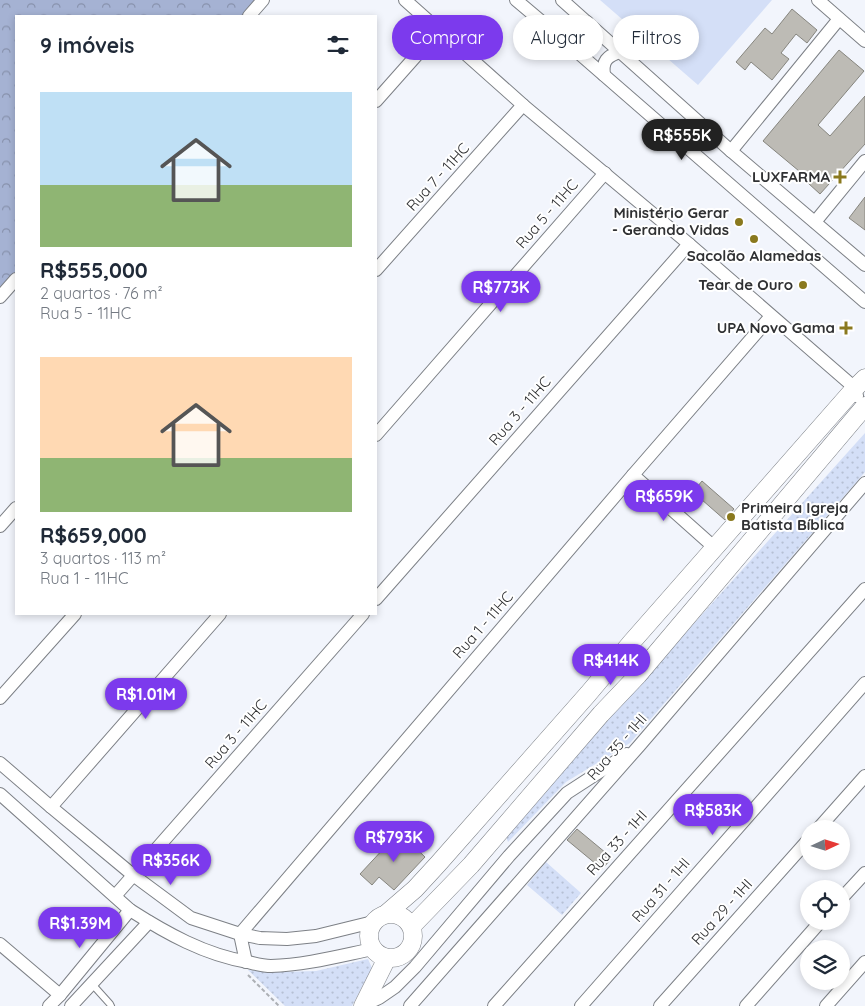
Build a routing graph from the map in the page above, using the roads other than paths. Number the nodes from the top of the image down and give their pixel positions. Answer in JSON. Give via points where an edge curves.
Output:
{"nodes":[{"id":1,"x":263,"y":0,"type":"edge"},
{"id":2,"x":405,"y":0,"type":"edge"},
{"id":3,"x":516,"y":0,"type":"edge"},
{"id":4,"x":562,"y":0,"type":"edge"},
{"id":5,"x":818,"y":0,"type":"edge"},
{"id":6,"x":250,"y":15,"type":"edge"},
{"id":7,"x":422,"y":15,"type":"edge"},
{"id":8,"x":534,"y":15,"type":"edge"},
{"id":9,"x":579,"y":15,"type":"edge"},
{"id":10,"x":839,"y":19,"type":"junction"},
{"id":11,"x":603,"y":37,"type":"edge"},
{"id":12,"x":865,"y":41,"type":"edge"},
{"id":13,"x":613,"y":46,"type":"edge"},
{"id":14,"x":613,"y":55,"type":"edge"},
{"id":15,"x":412,"y":60,"type":"edge"},
{"id":16,"x":473,"y":60,"type":"edge"},
{"id":17,"x":587,"y":60,"type":"edge"},
{"id":18,"x":629,"y":60,"type":"edge"},
{"id":19,"x":604,"y":75,"type":"junction"},
{"id":20,"x":377,"y":100,"type":"edge"},
{"id":21,"x":523,"y":105,"type":"junction"},
{"id":22,"x":731,"y":151,"type":"junction"},
{"id":23,"x":865,"y":161,"type":"edge"},
{"id":24,"x":605,"y":173,"type":"junction"},
{"id":25,"x":815,"y":222,"type":"junction"},
{"id":26,"x":689,"y":244,"type":"junction"},
{"id":27,"x":865,"y":265,"type":"edge"},
{"id":28,"x":377,"y":269,"type":"edge"},
{"id":29,"x":15,"y":280,"type":"edge"},
{"id":30,"x":0,"y":297,"type":"edge"},
{"id":31,"x":865,"y":302,"type":"edge"},
{"id":32,"x":771,"y":316,"type":"junction"},
{"id":33,"x":860,"y":383,"type":"edge"},
{"id":34,"x":865,"y":405,"type":"edge"},
{"id":35,"x":377,"y":434,"type":"edge"},
{"id":36,"x":633,"y":474,"type":"junction"},
{"id":37,"x":865,"y":483,"type":"edge"},
{"id":38,"x":15,"y":509,"type":"edge"},
{"id":39,"x":0,"y":526,"type":"edge"},
{"id":40,"x":715,"y":548,"type":"junction"},
{"id":41,"x":865,"y":589,"type":"edge"},
{"id":42,"x":377,"y":598,"type":"edge"},
{"id":43,"x":73,"y":615,"type":"edge"},
{"id":44,"x":219,"y":615,"type":"edge"},
{"id":45,"x":362,"y":615,"type":"edge"},
{"id":46,"x":616,"y":662,"type":"junction"},
{"id":47,"x":633,"y":680,"type":"junction"},
{"id":48,"x":865,"y":683,"type":"edge"},
{"id":49,"x":588,"y":694,"type":"junction"},
{"id":50,"x":0,"y":698,"type":"edge"},
{"id":51,"x":605,"y":710,"type":"junction"},
{"id":52,"x":640,"y":746,"type":"junction"},
{"id":53,"x":0,"y":762,"type":"edge"},
{"id":54,"x":865,"y":776,"type":"edge"},
{"id":55,"x":567,"y":793,"type":"junction"},
{"id":56,"x":0,"y":794,"type":"edge"},
{"id":57,"x":51,"y":808,"type":"junction"},
{"id":58,"x":586,"y":808,"type":"junction"},
{"id":59,"x":826,"y":820,"type":"edge"},
{"id":60,"x":493,"y":839,"type":"junction"},
{"id":61,"x":800,"y":849,"type":"edge"},
{"id":62,"x":509,"y":856,"type":"junction"},
{"id":63,"x":471,"y":865,"type":"junction"},
{"id":64,"x":865,"y":872,"type":"edge"},
{"id":65,"x":133,"y":875,"type":"junction"},
{"id":66,"x":487,"y":881,"type":"junction"},
{"id":67,"x":850,"y":889,"type":"edge"},
{"id":68,"x":115,"y":896,"type":"junction"},
{"id":69,"x":130,"y":910,"type":"junction"},
{"id":70,"x":379,"y":918,"type":"junction"},
{"id":71,"x":149,"y":922,"type":"junction"},
{"id":72,"x":412,"y":926,"type":"junction"},
{"id":73,"x":814,"y":930,"type":"edge"},
{"id":74,"x":240,"y":934,"type":"junction"},
{"id":75,"x":439,"y":937,"type":"junction"},
{"id":76,"x":0,"y":944,"type":"edge"},
{"id":77,"x":458,"y":952,"type":"junction"},
{"id":78,"x":380,"y":954,"type":"junction"},
{"id":79,"x":246,"y":962,"type":"junction"},
{"id":80,"x":865,"y":962,"type":"edge"},
{"id":81,"x":414,"y":967,"type":"junction"},
{"id":82,"x":433,"y":980,"type":"junction"},
{"id":83,"x":92,"y":984,"type":"junction"},
{"id":84,"x":60,"y":995,"type":"junction"},
{"id":85,"x":49,"y":1006,"type":"edge"},
{"id":86,"x":70,"y":1006,"type":"edge"},
{"id":87,"x":111,"y":1006,"type":"edge"},
{"id":88,"x":363,"y":1006,"type":"edge"},
{"id":89,"x":410,"y":1006,"type":"edge"},
{"id":90,"x":494,"y":1006,"type":"edge"},
{"id":91,"x":581,"y":1006,"type":"edge"},
{"id":92,"x":660,"y":1006,"type":"edge"},
{"id":93,"x":746,"y":1006,"type":"edge"},
{"id":94,"x":826,"y":1006,"type":"edge"}],
"edges":[{"from":1,"to":6,"type":"street"},
{"from":2,"to":7,"type":"street"},
{"from":3,"to":8,"type":"street"},
{"from":4,"to":9,"type":"street"},
{"from":5,"to":10,"type":"street"},
{"from":10,"to":12,"type":"street"},
{"from":10,"to":22,"type":"street"},
{"from":11,"to":13,"type":"street"},
{"from":14,"to":19,"type":"street","via":[[605,61]]},
{"from":15,"to":20,"type":"street"},
{"from":16,"to":21,"type":"street"},
{"from":17,"to":19,"type":"street"},
{"from":18,"to":22,"type":"street"},
{"from":19,"to":31,"type":"street"},
{"from":21,"to":24,"type":"street"},
{"from":21,"to":28,"type":"street","name":"Rua 7 - 11HC"},
{"from":22,"to":25,"type":"street"},
{"from":23,"to":25,"type":"street"},
{"from":24,"to":26,"type":"street"},
{"from":24,"to":35,"type":"street","name":"Rua 5 - 11HC"},
{"from":25,"to":27,"type":"street"},
{"from":26,"to":32,"type":"street"},
{"from":26,"to":42,"type":"street","name":"Rua 3 - 11HC"},
{"from":29,"to":30,"type":"street"},
{"from":32,"to":33,"type":"street"},
{"from":32,"to":36,"type":"street","name":"Rua 1 - 11HC"},
{"from":33,"to":34,"type":"street","via":[[857,398]]},
{"from":33,"to":40,"type":"street"},
{"from":34,"to":47,"type":"street"},
{"from":36,"to":40,"type":"street"},
{"from":36,"to":74,"type":"street","name":"Rua 1 - 11HC"},
{"from":37,"to":52,"type":"street","name":"Rua 35 - 1HI"},
{"from":38,"to":39,"type":"street"},
{"from":40,"to":46,"type":"street"},
{"from":41,"to":90,"type":"street","name":"Rua 33 - 1HI"},
{"from":43,"to":50,"type":"street"},
{"from":44,"to":57,"type":"street"},
{"from":45,"to":65,"type":"street","name":"Rua 3 - 11HC"},
{"from":46,"to":47,"type":"street","via":[[618,673],[624,680]]},
{"from":46,"to":49,"type":"street"},
{"from":47,"to":51,"type":"street"},
{"from":48,"to":91,"type":"street","name":"Rua 31 - 1HI"},
{"from":49,"to":51,"type":"street","via":[[597,695]]},
{"from":49,"to":70,"type":"street","via":[[438,864]]},
{"from":51,"to":60,"type":"street"},
{"from":52,"to":55,"type":"street"},
{"from":52,"to":58,"type":"street","name":"Rua 35 - 1HI"},
{"from":53,"to":57,"type":"street"},
{"from":54,"to":59,"type":"street"},
{"from":55,"to":58,"type":"street"},
{"from":55,"to":62,"type":"street"},
{"from":56,"to":68,"type":"street"},
{"from":57,"to":65,"type":"street"},
{"from":58,"to":77,"type":"street","name":"Rua 35 - 1HI"},
{"from":60,"to":62,"type":"street"},
{"from":60,"to":63,"type":"street"},
{"from":61,"to":92,"type":"street","name":"Rua 29 - 1HI"},
{"from":62,"to":66,"type":"street"},
{"from":63,"to":66,"type":"street"},
{"from":63,"to":72,"type":"street"},
{"from":64,"to":67,"type":"street"},
{"from":65,"to":68,"type":"street","name":"Rua 3 - 11HC"},
{"from":65,"to":74,"type":"street","via":[[191,918]]},
{"from":66,"to":75,"type":"street"},
{"from":68,"to":69,"type":"street"},
{"from":69,"to":71,"type":"street"},
{"from":69,"to":84,"type":"street"},
{"from":70,"to":72,"type":"street","via":[[398,914]]},
{"from":70,"to":74,"type":"street","via":[[316,936],[287,939]]},
{"from":70,"to":78,"type":"street","via":[[370,929],[369,936],[370,943]]},
{"from":71,"to":79,"type":"street","via":[[198,947]]},
{"from":71,"to":83,"type":"street"},
{"from":72,"to":78,"type":"street","via":[[414,938],[405,954],[399,957]]},
{"from":73,"to":93,"type":"street"},
{"from":74,"to":79,"type":"street"},
{"from":75,"to":77,"type":"street"},
{"from":75,"to":81,"type":"street"},
{"from":76,"to":84,"type":"street"},
{"from":77,"to":82,"type":"street","name":"Rua 35 - 1HI"},
{"from":78,"to":79,"type":"street","via":[[304,964],[269,966]]},
{"from":78,"to":88,"type":"street"},
{"from":80,"to":94,"type":"street"},
{"from":81,"to":82,"type":"street"},
{"from":81,"to":88,"type":"street","via":[[395,988]]},
{"from":82,"to":89,"type":"street","name":"Rua 35 - 1HI"},
{"from":83,"to":86,"type":"street"},
{"from":83,"to":87,"type":"lane"},
{"from":84,"to":85,"type":"street"}]}
